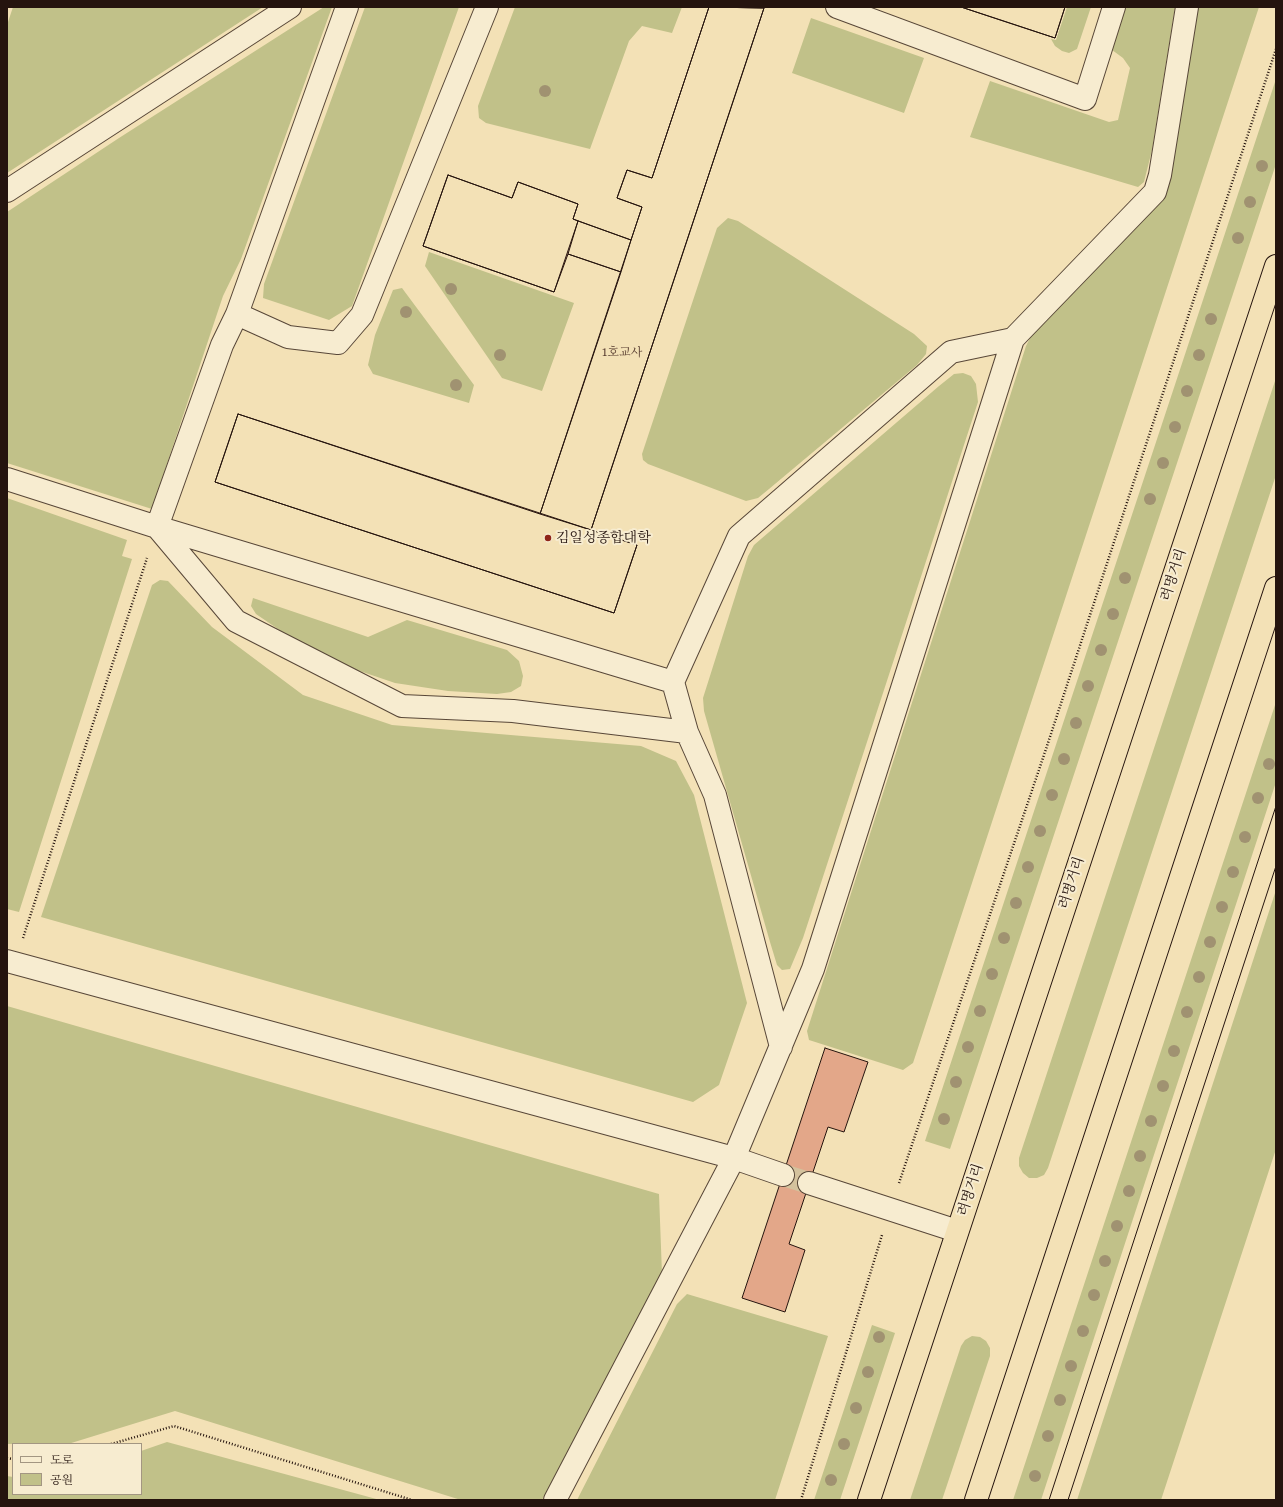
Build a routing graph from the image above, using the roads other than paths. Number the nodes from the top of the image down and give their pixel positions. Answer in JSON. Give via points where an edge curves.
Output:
{"nodes":[{"id":1,"x":290,"y":7,"type":"edge"},
{"id":2,"x":346,"y":7,"type":"edge"},
{"id":3,"x":487,"y":7,"type":"edge"},
{"id":4,"x":837,"y":7,"type":"edge"},
{"id":5,"x":1114,"y":7,"type":"edge"},
{"id":6,"x":1187,"y":7,"type":"edge"},
{"id":7,"x":7,"y":191,"type":"edge"},
{"id":8,"x":1276,"y":266,"type":"edge"},
{"id":9,"x":237,"y":314,"type":"junction"},
{"id":10,"x":1013,"y":339,"type":"junction"},
{"id":11,"x":7,"y":479,"type":"edge"},
{"id":12,"x":157,"y":527,"type":"junction"},
{"id":13,"x":1276,"y":588,"type":"edge"},
{"id":14,"x":673,"y":682,"type":"junction"},
{"id":15,"x":686,"y":732,"type":"junction"},
{"id":16,"x":11,"y":962,"type":"edge"},
{"id":17,"x":781,"y":1047,"type":"junction"},
{"id":18,"x":734,"y":1158,"type":"junction"},
{"id":19,"x":783,"y":1175,"type":"tunnel mouth"},
{"id":20,"x":809,"y":1184,"type":"tunnel mouth"},
{"id":21,"x":957,"y":1231,"type":"junction"},
{"id":22,"x":555,"y":1500,"type":"edge"},
{"id":23,"x":869,"y":1500,"type":"edge"},
{"id":24,"x":976,"y":1500,"type":"edge"}],
"edges":[{"from":1,"to":7,"type":"lane"},
{"from":2,"to":9,"type":"lane"},
{"from":3,"to":9,"type":"lane","via":[[362,315],[338,343],[288,337]]},
{"from":4,"to":5,"type":"lane","via":[[1085,99]]},
{"from":6,"to":10,"type":"lane","via":[[1160,175],[1155,192]]},
{"from":8,"to":21,"type":"highway","name":"려명거리"},
{"from":9,"to":12,"type":"lane","via":[[222,345]]},
{"from":10,"to":14,"type":"lane","via":[[952,352],[739,536]]},
{"from":10,"to":17,"type":"lane","via":[[814,969]]},
{"from":11,"to":12,"type":"lane"},
{"from":12,"to":14,"type":"lane"},
{"from":12,"to":15,"type":"lane","via":[[236,621],[402,706],[513,711]]},
{"from":13,"to":24,"type":"highway"},
{"from":14,"to":15,"type":"lane"},
{"from":15,"to":17,"type":"lane","via":[[715,795]]},
{"from":16,"to":18,"type":"lane"},
{"from":17,"to":18,"type":"lane"},
{"from":18,"to":19,"type":"lane"},
{"from":18,"to":22,"type":"lane"},
{"from":20,"to":21,"type":"lane"},
{"from":21,"to":23,"type":"highway","name":"려명거리"}]}
